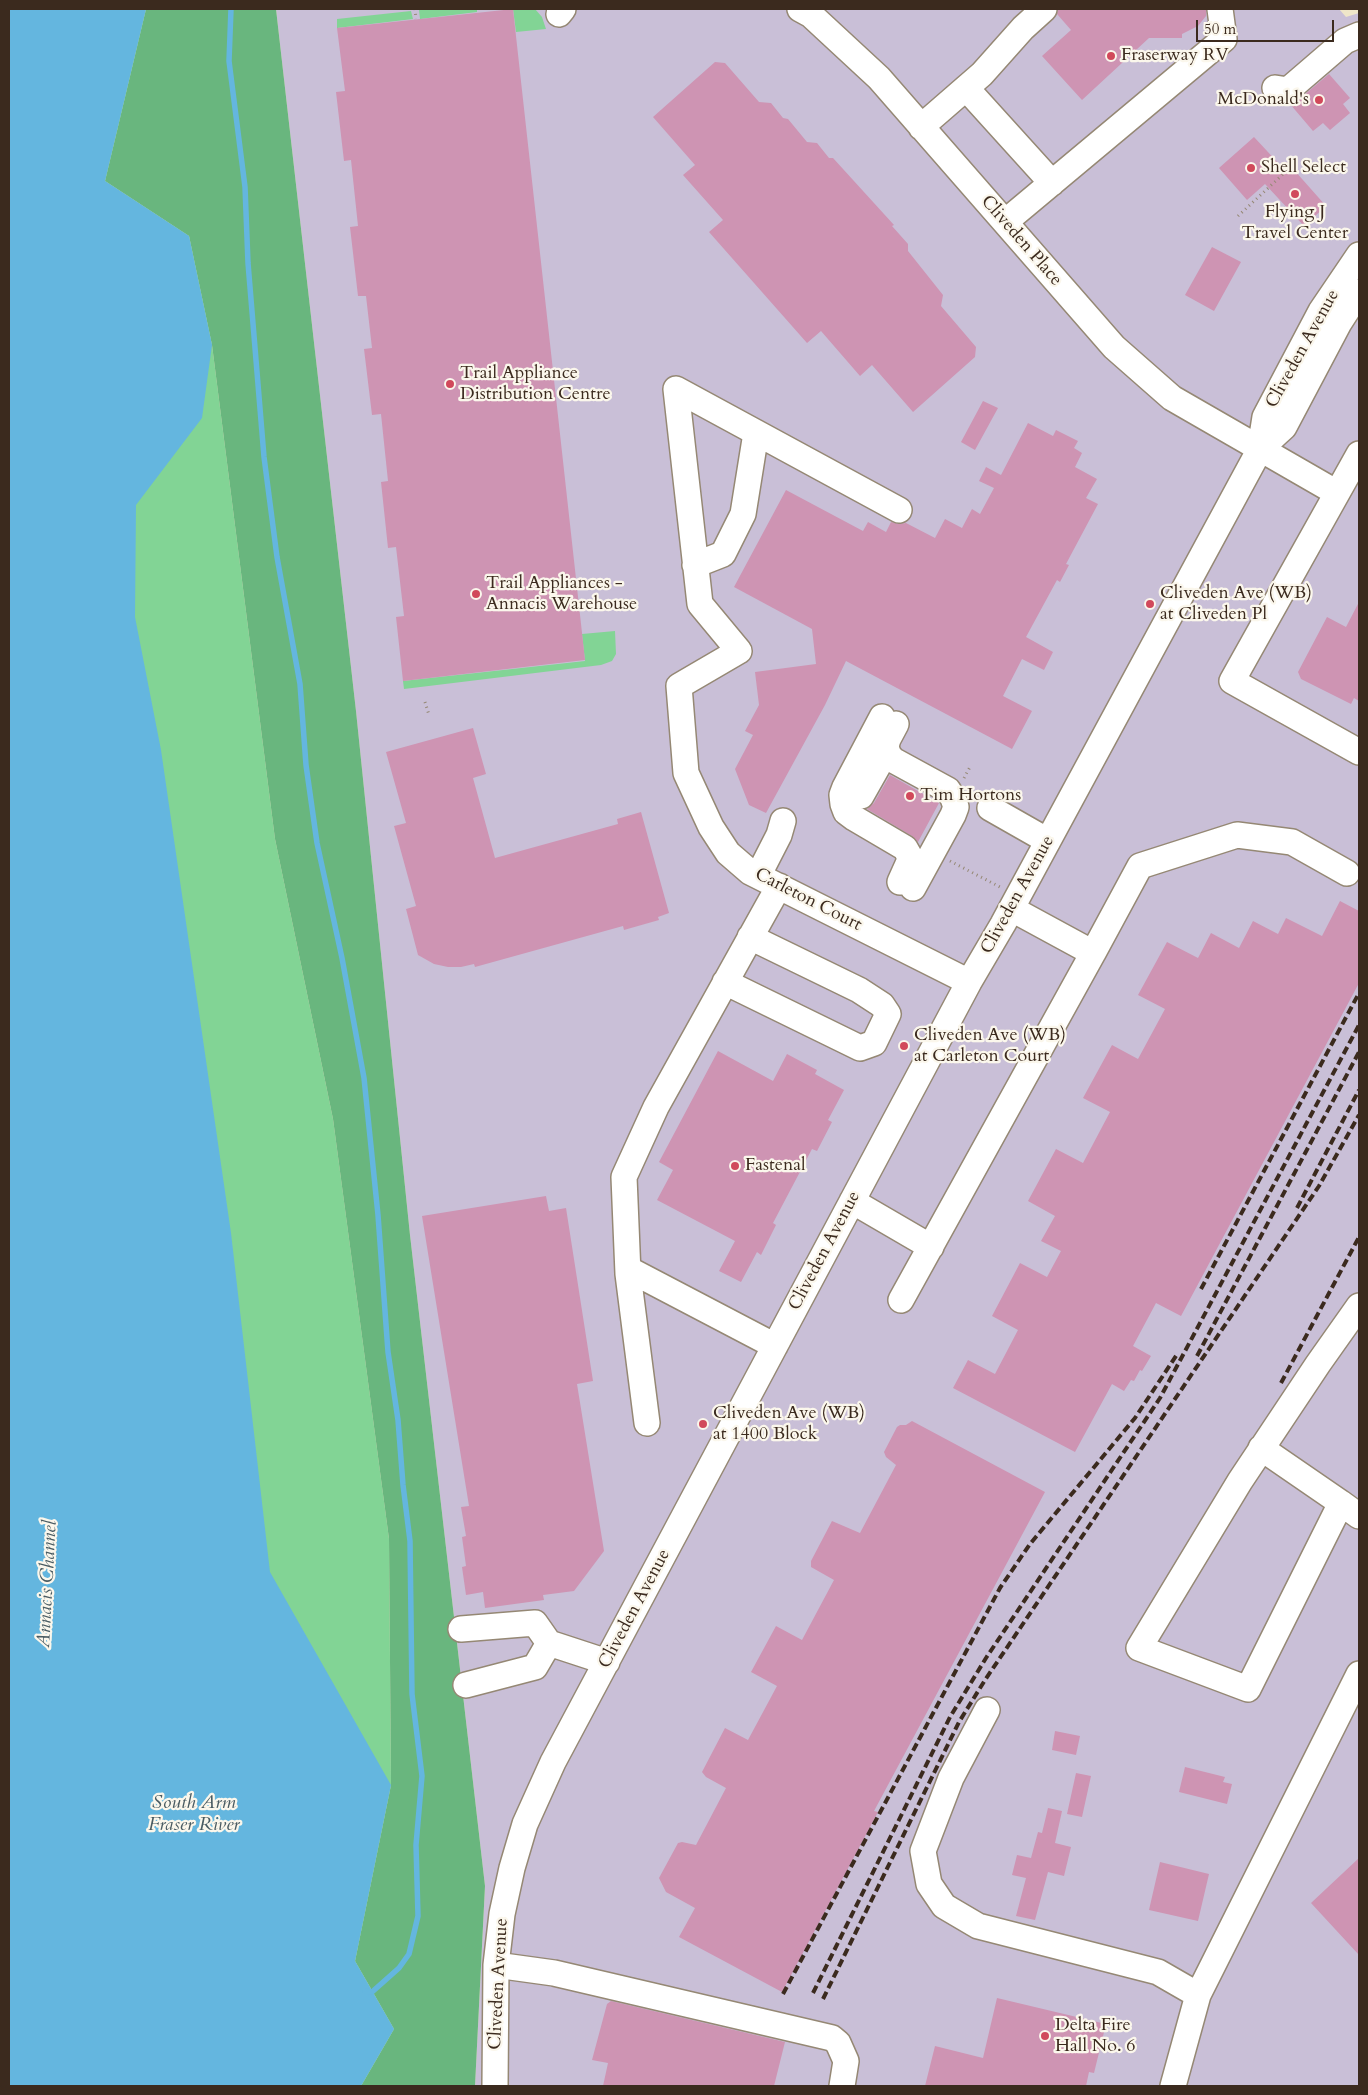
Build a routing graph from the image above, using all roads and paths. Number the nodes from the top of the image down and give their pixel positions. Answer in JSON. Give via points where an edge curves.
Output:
{"nodes":[{"id":1,"x":415,"y":9,"type":"edge"},
{"id":2,"x":800,"y":9,"type":"edge"},
{"id":3,"x":1044,"y":9,"type":"edge"},
{"id":4,"x":1220,"y":9,"type":"edge"},
{"id":5,"x":416,"y":19,"type":"dead end"},
{"id":6,"x":1358,"y":36,"type":"edge"},
{"id":7,"x":966,"y":88,"type":"junction"},
{"id":8,"x":1275,"y":88,"type":"dead end"},
{"id":9,"x":921,"y":127,"type":"junction"},
{"id":10,"x":1294,"y":164,"type":"dead end"},
{"id":11,"x":1052,"y":183,"type":"junction"},
{"id":12,"x":1238,"y":216,"type":"dead end"},
{"id":13,"x":1005,"y":222,"type":"junction"},
{"id":14,"x":1358,"y":258,"type":"edge"},
{"id":15,"x":1359,"y":292,"type":"edge"},
{"id":16,"x":756,"y":433,"type":"junction"},
{"id":17,"x":1260,"y":449,"type":"junction"},
{"id":18,"x":1359,"y":454,"type":"edge"},
{"id":19,"x":1337,"y":493,"type":"junction"},
{"id":20,"x":899,"y":510,"type":"dead end"},
{"id":21,"x":695,"y":565,"type":"junction"},
{"id":22,"x":425,"y":702,"type":"dead end"},
{"id":23,"x":429,"y":715,"type":"dead end"},
{"id":24,"x":887,"y":750,"type":"junction"},
{"id":25,"x":1359,"y":752,"type":"edge"},
{"id":26,"x":861,"y":796,"type":"dead end"},
{"id":27,"x":993,"y":802,"type":"dead end"},
{"id":28,"x":783,"y":821,"type":"dead end"},
{"id":29,"x":1052,"y":834,"type":"junction"},
{"id":30,"x":933,"y":852,"type":"junction"},
{"id":31,"x":1347,"y":873,"type":"dead end"},
{"id":32,"x":981,"y":878,"type":"dead end"},
{"id":33,"x":768,"y":881,"type":"junction"},
{"id":34,"x":1012,"y":909,"type":"junction"},
{"id":35,"x":750,"y":937,"type":"junction"},
{"id":36,"x":1093,"y":953,"type":"junction"},
{"id":37,"x":725,"y":982,"type":"junction"},
{"id":38,"x":969,"y":982,"type":"junction"},
{"id":39,"x":852,"y":1201,"type":"junction"},
{"id":40,"x":931,"y":1247,"type":"junction"},
{"id":41,"x":628,"y":1269,"type":"junction"},
{"id":42,"x":901,"y":1300,"type":"dead end"},
{"id":43,"x":1359,"y":1306,"type":"edge"},
{"id":44,"x":775,"y":1346,"type":"junction"},
{"id":45,"x":647,"y":1423,"type":"dead end"},
{"id":46,"x":1262,"y":1448,"type":"junction"},
{"id":47,"x":1350,"y":1509,"type":"edge"},
{"id":48,"x":461,"y":1629,"type":"dead end"},
{"id":49,"x":549,"y":1644,"type":"junction"},
{"id":50,"x":606,"y":1662,"type":"junction"},
{"id":51,"x":1359,"y":1674,"type":"edge"},
{"id":52,"x":466,"y":1685,"type":"dead end"},
{"id":53,"x":987,"y":1710,"type":"dead end"},
{"id":54,"x":496,"y":1965,"type":"junction"},
{"id":55,"x":1198,"y":1995,"type":"junction"},
{"id":56,"x":495,"y":2086,"type":"edge"},
{"id":57,"x":842,"y":2086,"type":"edge"},
{"id":58,"x":1173,"y":2086,"type":"edge"}],
"edges":[{"from":1,"to":5,"type":"path"},
{"from":2,"to":9,"type":"street","name":"Cliveden Place","via":[[811,15],[879,78]]},
{"from":3,"to":7,"type":"street"},
{"from":4,"to":11,"type":"street","via":[[1224,39]]},
{"from":6,"to":8,"type":"street","via":[[1345,41],[1288,90]]},
{"from":7,"to":9,"type":"street"},
{"from":7,"to":11,"type":"street"},
{"from":9,"to":13,"type":"street","name":"Cliveden Place"},
{"from":10,"to":12,"type":"path"},
{"from":11,"to":13,"type":"street"},
{"from":13,"to":17,"type":"street","name":"Cliveden Place","via":[[1114,347],[1172,398]]},
{"from":14,"to":17,"type":"street","name":"Cliveden Avenue","via":[[1321,310],[1265,417]]},
{"from":15,"to":17,"type":"street","name":"Cliveden Avenue","via":[[1338,323],[1284,427]]},
{"from":16,"to":20,"type":"street"},
{"from":16,"to":21,"type":"street","via":[[743,514],[723,554]]},
{"from":16,"to":21,"type":"street","via":[[676,389]]},
{"from":17,"to":19,"type":"street","name":"Cliveden Place"},
{"from":17,"to":29,"type":"street","name":"Cliveden Avenue"},
{"from":18,"to":19,"type":"street"},
{"from":19,"to":25,"type":"street","via":[[1232,680]]},
{"from":21,"to":33,"type":"street","name":"Carleton Court","via":[[700,604],[739,652],[679,686],[686,773],[711,828],[728,853],[750,872]]},
{"from":22,"to":23,"type":"path"},
{"from":24,"to":26,"type":"street"},
{"from":24,"to":30,"type":"street","via":[[892,760],[941,785],[954,798],[954,816]]},
{"from":24,"to":30,"type":"street","via":[[889,721],[845,787],[842,795],[846,812],[905,848],[909,862],[906,885]]},
{"from":27,"to":29,"type":"street"},
{"from":28,"to":33,"type":"street"},
{"from":29,"to":34,"type":"street","name":"Cliveden Avenue"},
{"from":30,"to":32,"type":"path"},
{"from":31,"to":36,"type":"street","via":[[1292,842],[1237,835],[1140,866]]},
{"from":33,"to":35,"type":"street"},
{"from":33,"to":38,"type":"street","name":"Carleton Court"},
{"from":34,"to":36,"type":"street"},
{"from":34,"to":38,"type":"street","name":"Cliveden Avenue"},
{"from":35,"to":37,"type":"street"},
{"from":35,"to":37,"type":"street","via":[[859,990],[882,1005],[888,1014],[874,1043],[860,1048]]},
{"from":36,"to":40,"type":"street"},
{"from":37,"to":41,"type":"street","via":[[656,1107],[624,1177]]},
{"from":38,"to":39,"type":"street","name":"Cliveden Avenue"},
{"from":39,"to":40,"type":"street"},
{"from":39,"to":44,"type":"street","name":"Cliveden Avenue"},
{"from":40,"to":42,"type":"street"},
{"from":41,"to":44,"type":"street"},
{"from":41,"to":45,"type":"street"},
{"from":43,"to":46,"type":"street"},
{"from":44,"to":50,"type":"street","name":"Cliveden Avenue"},
{"from":46,"to":47,"type":"street"},
{"from":46,"to":47,"type":"street","via":[[1139,1648],[1248,1689]]},
{"from":48,"to":49,"type":"street","via":[[535,1623]]},
{"from":49,"to":50,"type":"street"},
{"from":49,"to":52,"type":"street","via":[[535,1667]]},
{"from":50,"to":54,"type":"street","name":"Cliveden Avenue","via":[[553,1762],[525,1824],[502,1914]]},
{"from":51,"to":55,"type":"street"},
{"from":53,"to":55,"type":"street","via":[[951,1778],[923,1851],[929,1884],[944,1906],[978,1926],[1158,1972]]},
{"from":54,"to":56,"type":"street","name":"Cliveden Avenue"},
{"from":54,"to":57,"type":"street","via":[[554,1973],[832,2038],[838,2043],[846,2061]]},
{"from":55,"to":58,"type":"street"}]}
